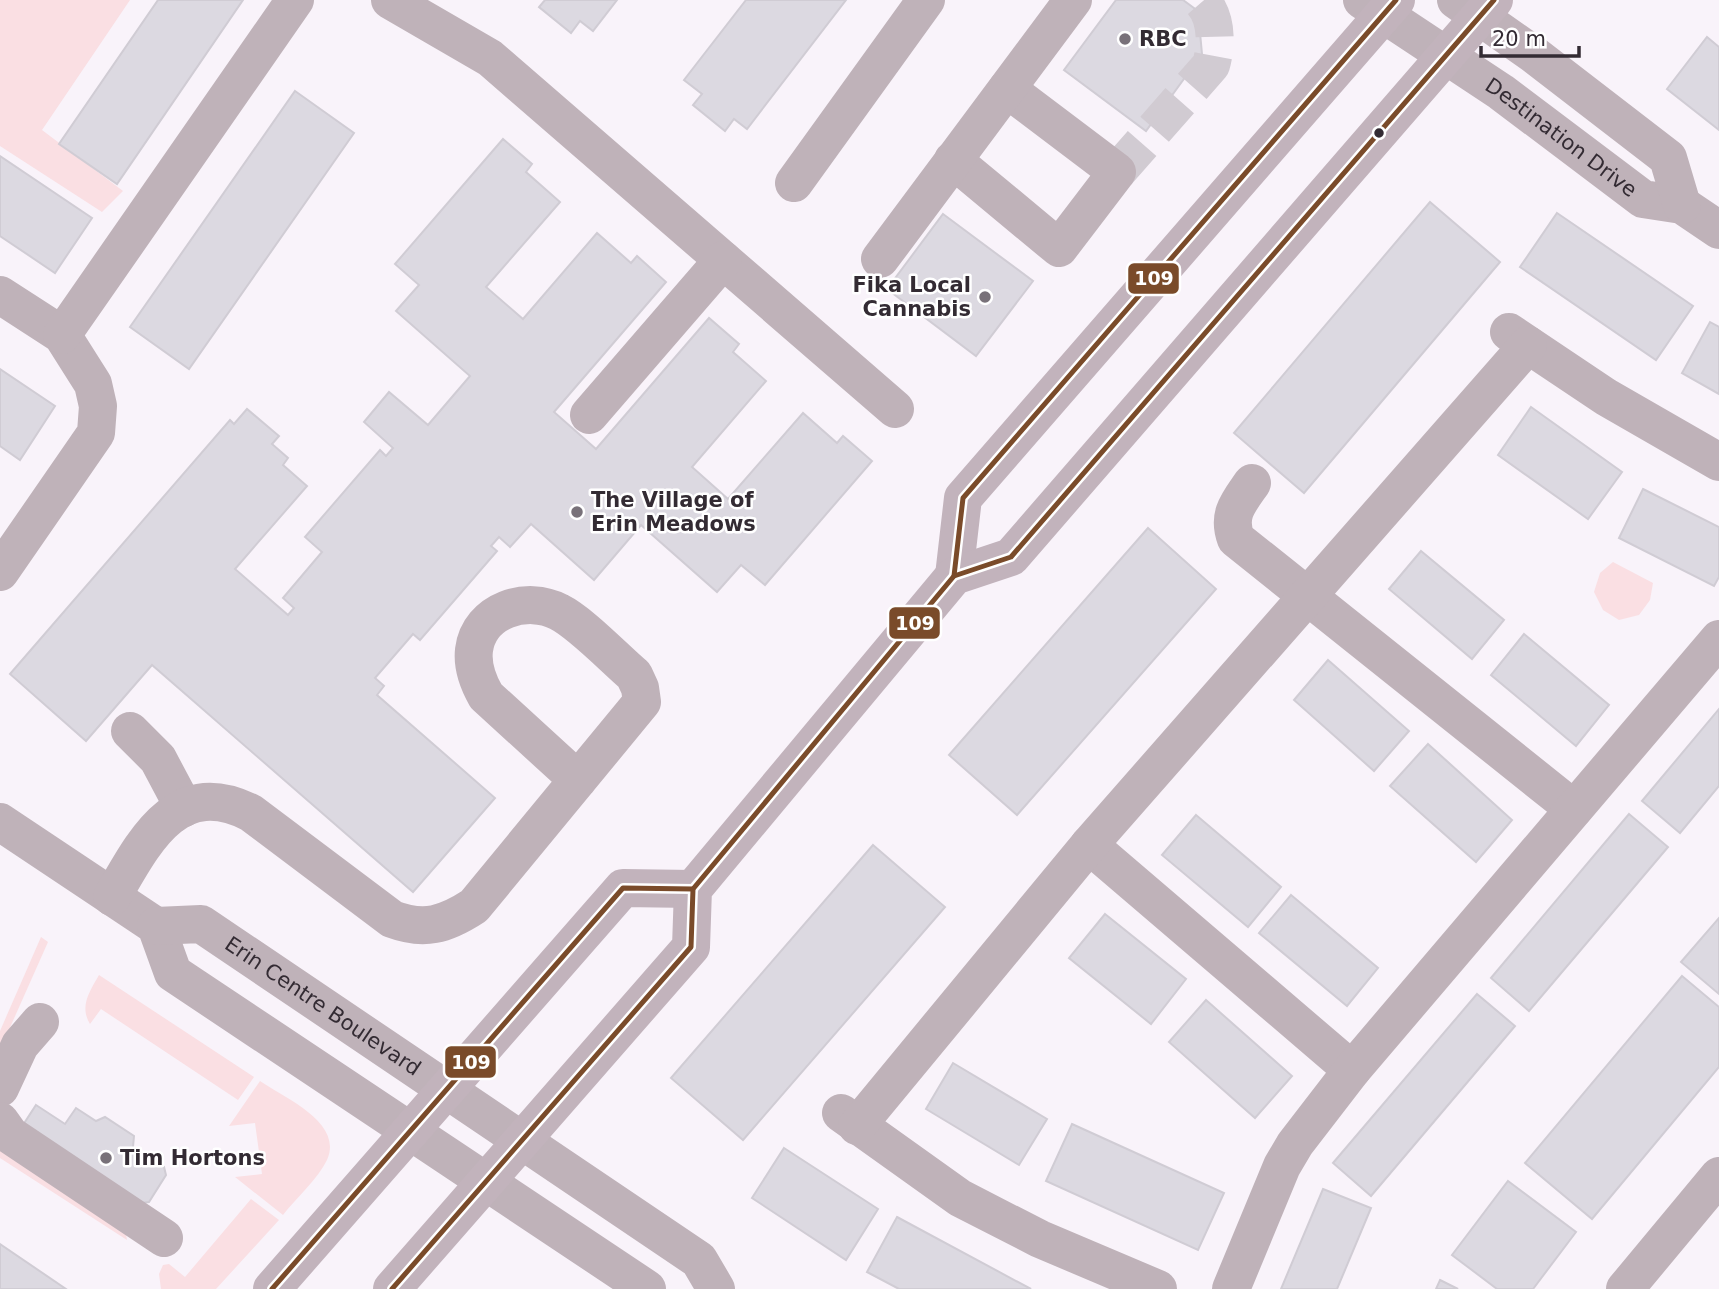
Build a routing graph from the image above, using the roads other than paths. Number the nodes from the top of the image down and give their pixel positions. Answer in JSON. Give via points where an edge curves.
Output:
{"nodes":[{"id":1,"x":295,"y":0,"type":"edge"},
{"id":2,"x":926,"y":0,"type":"edge"},
{"id":3,"x":1073,"y":0,"type":"edge"},
{"id":4,"x":1380,"y":5,"type":"edge"},
{"id":5,"x":413,"y":6,"type":"edge"},
{"id":6,"x":1477,"y":6,"type":"edge"},
{"id":7,"x":1446,"y":56,"type":"junction"},
{"id":8,"x":1007,"y":89,"type":"junction"},
{"id":9,"x":953,"y":160,"type":"junction"},
{"id":10,"x":794,"y":183,"type":"dead end"},
{"id":11,"x":1682,"y":205,"type":"junction"},
{"id":12,"x":1719,"y":230,"type":"edge"},
{"id":13,"x":880,"y":258,"type":"dead end"},
{"id":14,"x":723,"y":260,"type":"junction"},
{"id":15,"x":0,"y":295,"type":"edge"},
{"id":16,"x":62,"y":335,"type":"junction"},
{"id":17,"x":895,"y":409,"type":"dead end"},
{"id":18,"x":589,"y":415,"type":"dead end"},
{"id":19,"x":1719,"y":462,"type":"edge"},
{"id":20,"x":1252,"y":484,"type":"dead end"},
{"id":21,"x":0,"y":572,"type":"edge"},
{"id":22,"x":954,"y":576,"type":"junction"},
{"id":23,"x":1310,"y":595,"type":"junction"},
{"id":24,"x":1719,"y":639,"type":"edge"},
{"id":25,"x":131,"y":731,"type":"dead end"},
{"id":26,"x":578,"y":780,"type":"junction"},
{"id":27,"x":184,"y":808,"type":"junction"},
{"id":28,"x":1574,"y":809,"type":"junction"},
{"id":29,"x":0,"y":822,"type":"edge"},
{"id":30,"x":1089,"y":845,"type":"junction"},
{"id":31,"x":693,"y":889,"type":"junction"},
{"id":32,"x":112,"y":897,"type":"junction"},
{"id":33,"x":156,"y":926,"type":"junction"},
{"id":34,"x":40,"y":1023,"type":"dead end"},
{"id":35,"x":1352,"y":1070,"type":"junction"},
{"id":36,"x":0,"y":1088,"type":"edge"},
{"id":37,"x":447,"y":1088,"type":"junction"},
{"id":38,"x":0,"y":1121,"type":"edge"},
{"id":39,"x":410,"y":1132,"type":"junction"},
{"id":40,"x":523,"y":1140,"type":"junction"},
{"id":41,"x":1719,"y":1176,"type":"edge"},
{"id":42,"x":486,"y":1182,"type":"junction"},
{"id":43,"x":164,"y":1238,"type":"dead end"},
{"id":44,"x":272,"y":1289,"type":"edge"},
{"id":45,"x":393,"y":1289,"type":"edge"},
{"id":46,"x":647,"y":1289,"type":"edge"},
{"id":47,"x":716,"y":1289,"type":"edge"},
{"id":48,"x":1158,"y":1289,"type":"edge"},
{"id":49,"x":1231,"y":1289,"type":"edge"},
{"id":50,"x":1625,"y":1289,"type":"edge"}],
"edges":[{"from":1,"to":16,"type":"street"},
{"from":2,"to":10,"type":"street"},
{"from":3,"to":8,"type":"street"},
{"from":4,"to":7,"type":"street","name":"Destination Drive"},
{"from":4,"to":22,"type":"main road","via":[[963,498]]},
{"from":5,"to":14,"type":"street","via":[[490,58]]},
{"from":6,"to":7,"type":"main road"},
{"from":6,"to":11,"type":"street","via":[[1668,158]]},
{"from":7,"to":11,"type":"street","name":"Destination Drive","via":[[1643,199]]},
{"from":7,"to":22,"type":"main road","via":[[1011,556]]},
{"from":8,"to":9,"type":"street"},
{"from":8,"to":9,"type":"street","via":[[1117,172],[1059,248]]},
{"from":9,"to":13,"type":"street"},
{"from":11,"to":12,"type":"street","name":"Destination Drive"},
{"from":14,"to":17,"type":"street"},
{"from":14,"to":18,"type":"street"},
{"from":15,"to":16,"type":"street"},
{"from":16,"to":21,"type":"street","via":[[93,384],[99,406],[96,433]]},
{"from":19,"to":23,"type":"street","via":[[1606,397],[1519,338]]},
{"from":20,"to":23,"type":"street","via":[[1233,510],[1231,527],[1236,539]]},
{"from":22,"to":31,"type":"main road"},
{"from":23,"to":28,"type":"street"},
{"from":23,"to":30,"type":"street"},
{"from":24,"to":28,"type":"street"},
{"from":25,"to":27,"type":"street","via":[[158,759]]},
{"from":26,"to":26,"type":"street","via":[[642,702],[634,675],[560,612],[535,603],[497,614],[481,631],[474,648],[478,681],[486,696]]},
{"from":26,"to":27,"type":"street","via":[[474,906],[443,924],[428,926],[392,919],[251,813],[229,802],[204,801]]},
{"from":27,"to":32,"type":"street","via":[[149,834]]},
{"from":28,"to":35,"type":"street"},
{"from":29,"to":32,"type":"street"},
{"from":30,"to":35,"type":"street"},
{"from":30,"to":48,"type":"street","via":[[849,1119],[960,1198],[1040,1239]]},
{"from":31,"to":37,"type":"main road","via":[[623,888]]},
{"from":31,"to":40,"type":"main road","via":[[691,947]]},
{"from":32,"to":33,"type":"street"},
{"from":33,"to":37,"type":"street","name":"Erin Centre Boulevard","via":[[201,924]]},
{"from":33,"to":39,"type":"street","via":[[173,972]]},
{"from":34,"to":36,"type":"street","via":[[20,1045]]},
{"from":35,"to":49,"type":"street","via":[[1282,1166]]},
{"from":37,"to":39,"type":"main road"},
{"from":37,"to":40,"type":"street","name":"Erin Centre Boulevard"},
{"from":38,"to":43,"type":"street","via":[[10,1135]]},
{"from":39,"to":42,"type":"street"},
{"from":39,"to":44,"type":"main road"},
{"from":40,"to":42,"type":"main road"},
{"from":40,"to":47,"type":"street","name":"Erin Centre Boulevard","via":[[699,1260]]},
{"from":41,"to":50,"type":"street"},
{"from":42,"to":45,"type":"main road"},
{"from":42,"to":46,"type":"street"}]}
